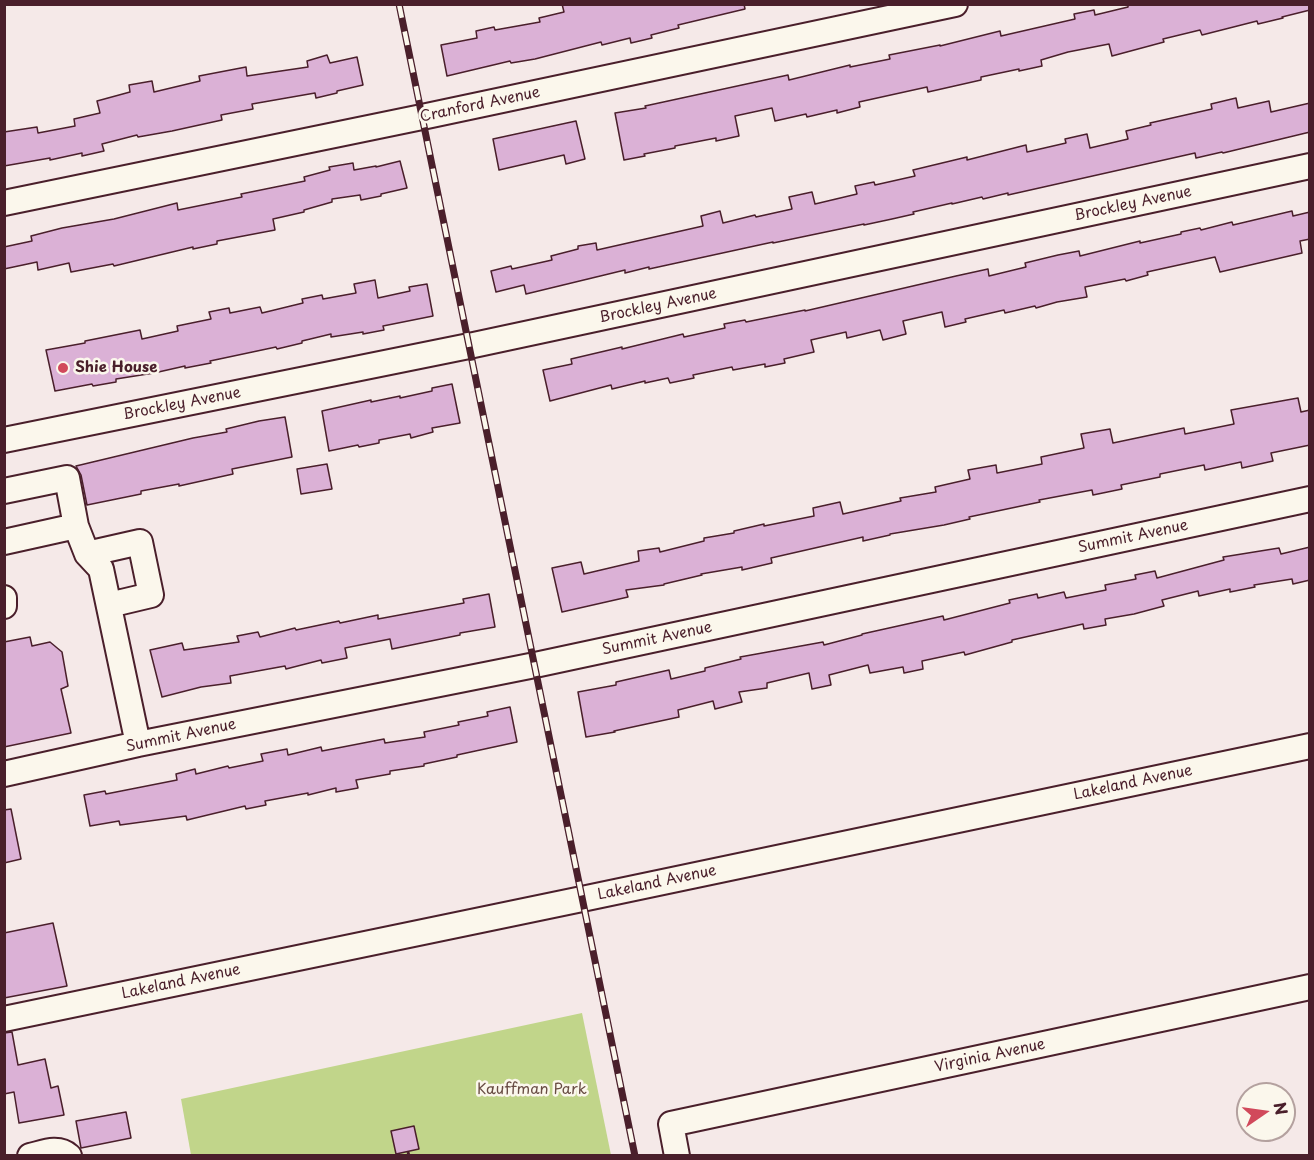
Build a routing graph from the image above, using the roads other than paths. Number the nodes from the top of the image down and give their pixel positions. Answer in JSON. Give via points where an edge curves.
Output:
{"nodes":[{"id":1,"x":955,"y":4,"type":"edge"},
{"id":2,"x":1310,"y":166,"type":"edge"},
{"id":3,"x":4,"y":203,"type":"edge"},
{"id":4,"x":4,"y":440,"type":"edge"},
{"id":5,"x":4,"y":491,"type":"edge"},
{"id":6,"x":1310,"y":500,"type":"edge"},
{"id":7,"x":76,"y":526,"type":"junction"},
{"id":8,"x":4,"y":542,"type":"edge"},
{"id":9,"x":87,"y":554,"type":"junction"},
{"id":10,"x":4,"y":598,"type":"edge"},
{"id":11,"x":109,"y":605,"type":"junction"},
{"id":12,"x":4,"y":606,"type":"edge"},
{"id":13,"x":138,"y":744,"type":"junction"},
{"id":14,"x":1310,"y":746,"type":"edge"},
{"id":15,"x":4,"y":774,"type":"edge"},
{"id":16,"x":1310,"y":987,"type":"edge"},
{"id":17,"x":4,"y":1019,"type":"edge"},
{"id":18,"x":30,"y":1155,"type":"edge"},
{"id":19,"x":69,"y":1155,"type":"edge"},
{"id":20,"x":677,"y":1155,"type":"edge"}],
"edges":[{"from":1,"to":3,"type":"street","name":"Cranford Avenue"},
{"from":2,"to":4,"type":"street","name":"Brockley Avenue","via":[[470,346]]},
{"from":5,"to":7,"type":"street","via":[[67,478]]},
{"from":6,"to":13,"type":"street","name":"Summit Avenue","via":[[546,663]]},
{"from":7,"to":8,"type":"street"},
{"from":7,"to":9,"type":"street"},
{"from":9,"to":11,"type":"street","via":[[101,569]]},
{"from":9,"to":11,"type":"street","via":[[140,542],[151,596]]},
{"from":10,"to":12,"type":"street"},
{"from":11,"to":13,"type":"street"},
{"from":13,"to":15,"type":"street","name":"Summit Avenue"},
{"from":14,"to":17,"type":"street","name":"Lakeland Avenue"},
{"from":16,"to":20,"type":"street","name":"Virginia Avenue","via":[[671,1124]]},
{"from":18,"to":19,"type":"street","via":[[63,1151]]}]}
